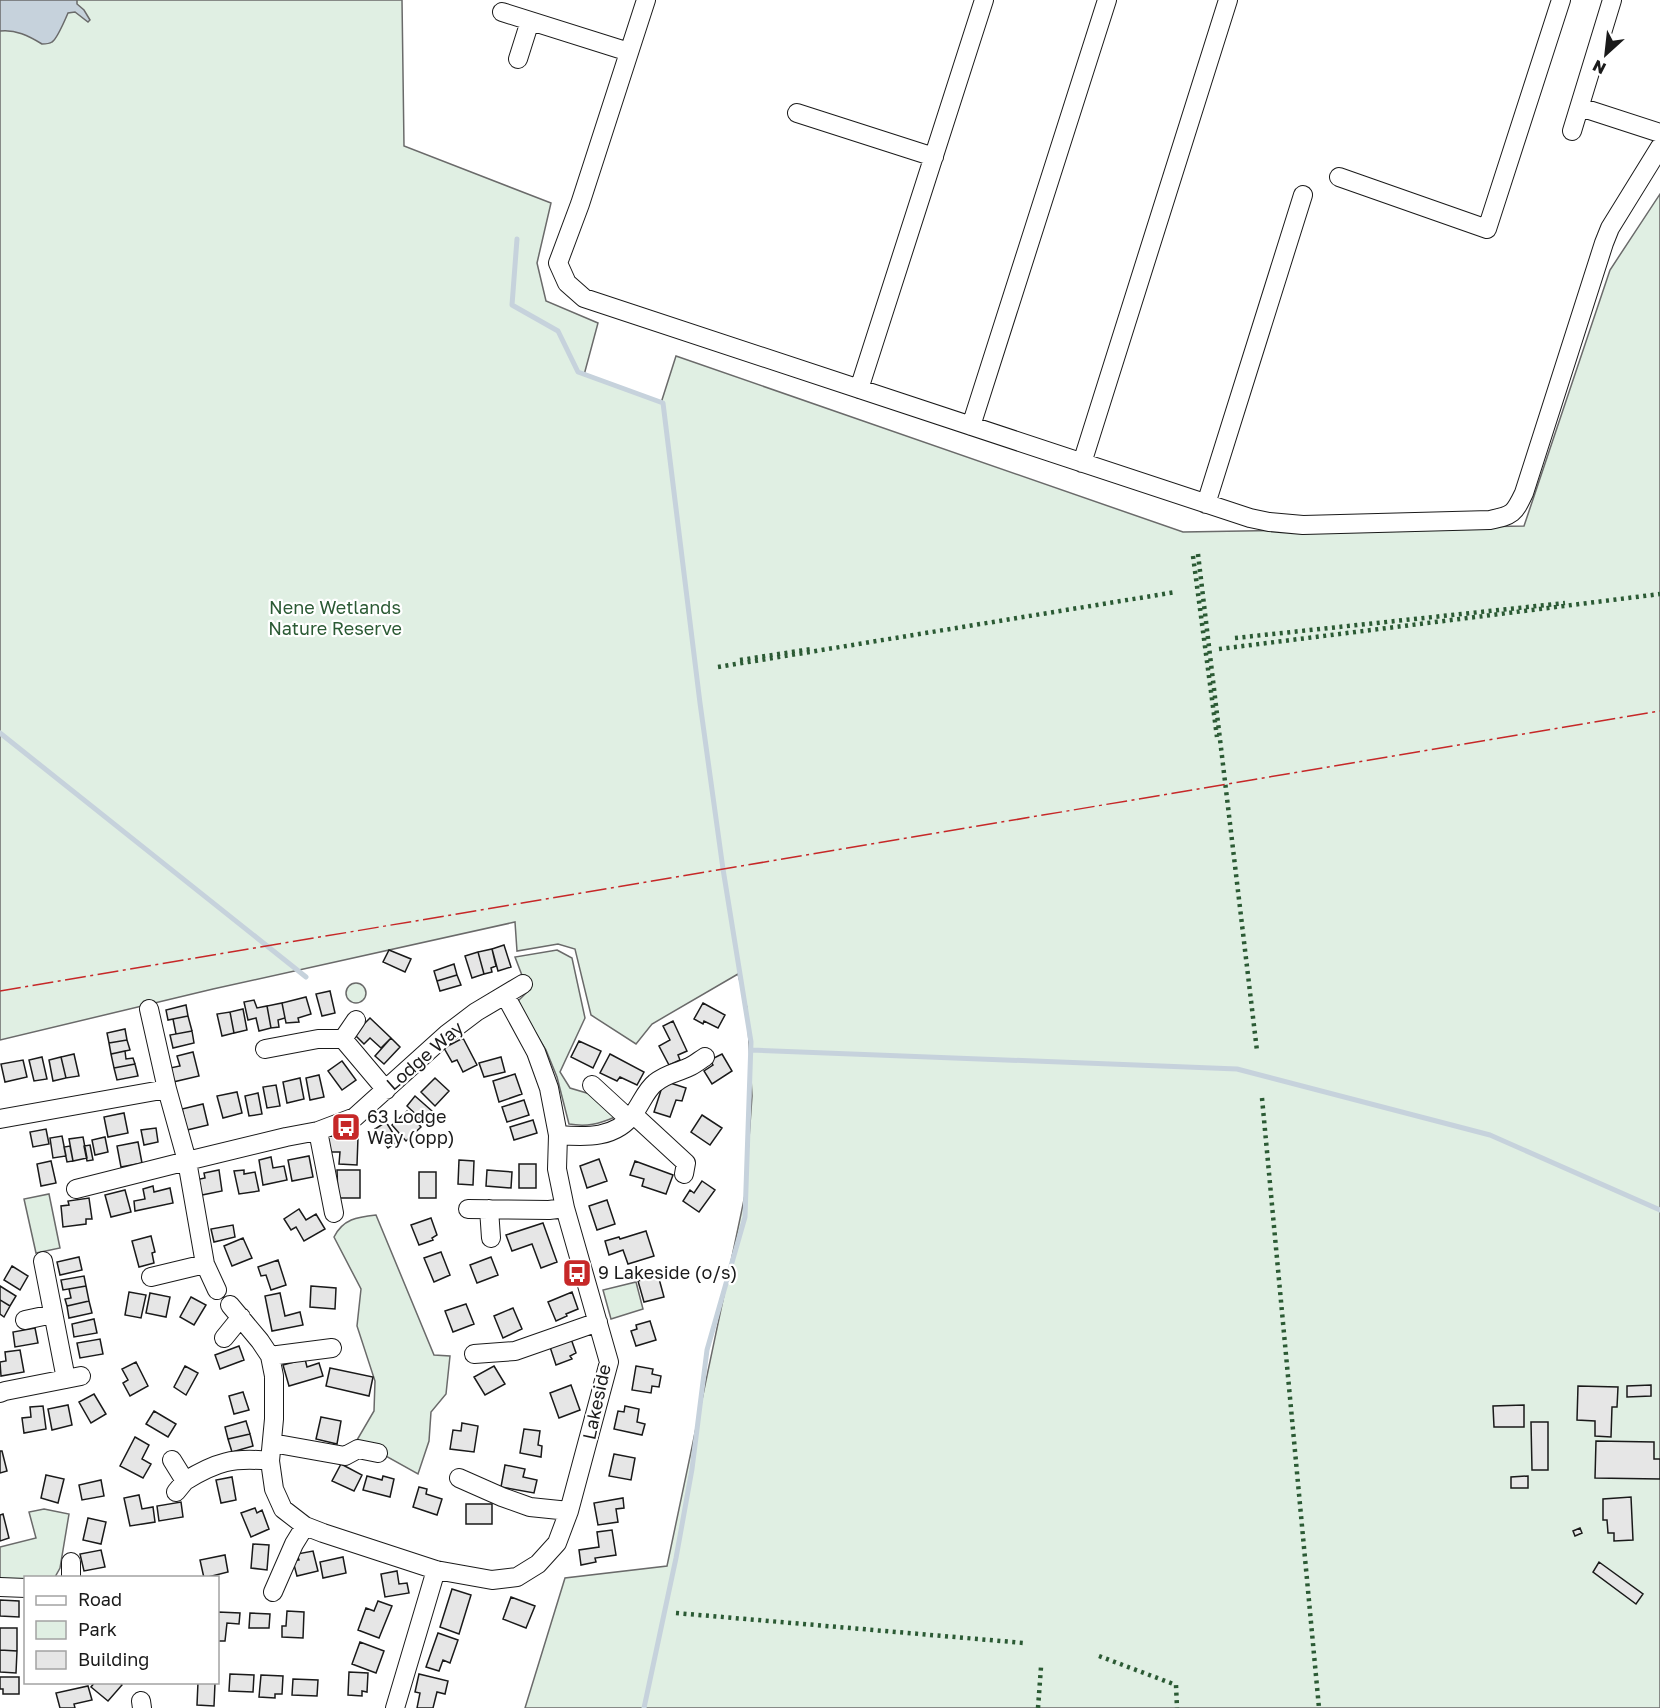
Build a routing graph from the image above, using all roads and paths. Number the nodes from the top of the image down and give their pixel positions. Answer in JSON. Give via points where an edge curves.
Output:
{"nodes":[{"id":1,"x":646,"y":0,"type":"edge"},
{"id":2,"x":984,"y":0,"type":"edge"},
{"id":3,"x":1107,"y":0,"type":"edge"},
{"id":4,"x":1228,"y":0,"type":"edge"},
{"id":5,"x":1561,"y":0,"type":"edge"},
{"id":6,"x":1612,"y":0,"type":"edge"},
{"id":7,"x":502,"y":12,"type":"dead end"},
{"id":8,"x":530,"y":21,"type":"junction"},
{"id":9,"x":629,"y":52,"type":"junction"},
{"id":10,"x":518,"y":59,"type":"dead end"},
{"id":11,"x":1580,"y":107,"type":"junction"},
{"id":12,"x":797,"y":113,"type":"dead end"},
{"id":13,"x":1572,"y":131,"type":"dead end"},
{"id":14,"x":1660,"y":133,"type":"edge"},
{"id":15,"x":1660,"y":147,"type":"edge"},
{"id":16,"x":934,"y":157,"type":"junction"},
{"id":17,"x":1339,"y":177,"type":"dead end"},
{"id":18,"x":1304,"y":195,"type":"dead end"},
{"id":19,"x":859,"y":389,"type":"junction"},
{"id":20,"x":971,"y":426,"type":"junction"},
{"id":21,"x":1082,"y":463,"type":"junction"},
{"id":22,"x":1206,"y":504,"type":"junction"},
{"id":23,"x":523,"y":984,"type":"dead end"},
{"id":24,"x":505,"y":995,"type":"junction"},
{"id":25,"x":149,"y":1009,"type":"dead end"},
{"id":26,"x":356,"y":1020,"type":"dead end"},
{"id":27,"x":343,"y":1039,"type":"junction"},
{"id":28,"x":265,"y":1049,"type":"dead end"},
{"id":29,"x":705,"y":1057,"type":"dead end"},
{"id":30,"x":592,"y":1085,"type":"dead end"},
{"id":31,"x":167,"y":1089,"type":"junction"},
{"id":32,"x":386,"y":1090,"type":"junction"},
{"id":33,"x":632,"y":1117,"type":"junction"},
{"id":34,"x":0,"y":1119,"type":"edge"},
{"id":35,"x":318,"y":1131,"type":"junction"},
{"id":36,"x":558,"y":1135,"type":"junction"},
{"id":37,"x":187,"y":1161,"type":"junction"},
{"id":38,"x":684,"y":1174,"type":"dead end"},
{"id":39,"x":76,"y":1189,"type":"dead end"},
{"id":40,"x":566,"y":1208,"type":"junction"},
{"id":41,"x":468,"y":1209,"type":"dead end"},
{"id":42,"x":489,"y":1209,"type":"junction"},
{"id":43,"x":334,"y":1213,"type":"dead end"},
{"id":44,"x":490,"y":1238,"type":"dead end"},
{"id":45,"x":43,"y":1261,"type":"dead end"},
{"id":46,"x":204,"y":1264,"type":"junction"},
{"id":47,"x":151,"y":1277,"type":"dead end"},
{"id":48,"x":218,"y":1290,"type":"dead end"},
{"id":49,"x":53,"y":1314,"type":"junction"},
{"id":50,"x":26,"y":1320,"type":"dead end"},
{"id":51,"x":598,"y":1322,"type":"junction"},
{"id":52,"x":224,"y":1338,"type":"dead end"},
{"id":53,"x":332,"y":1348,"type":"dead end"},
{"id":54,"x":474,"y":1354,"type":"dead end"},
{"id":55,"x":270,"y":1356,"type":"junction"},
{"id":56,"x":0,"y":1393,"type":"edge"},
{"id":57,"x":271,"y":1452,"type":"junction"},
{"id":58,"x":378,"y":1453,"type":"dead end"},
{"id":59,"x":172,"y":1460,"type":"dead end"},
{"id":60,"x":459,"y":1478,"type":"dead end"},
{"id":61,"x":569,"y":1511,"type":"junction"},
{"id":62,"x":305,"y":1526,"type":"junction"},
{"id":63,"x":436,"y":1570,"type":"junction"},
{"id":64,"x":0,"y":1587,"type":"edge"},
{"id":65,"x":24,"y":1588,"type":"edge"},
{"id":66,"x":273,"y":1592,"type":"dead end"},
{"id":67,"x":395,"y":1708,"type":"edge"}],
"edges":[{"from":1,"to":9,"type":"street"},
{"from":2,"to":16,"type":"street"},
{"from":3,"to":20,"type":"street"},
{"from":4,"to":21,"type":"street"},
{"from":5,"to":17,"type":"street","via":[[1487,229]]},
{"from":6,"to":11,"type":"street"},
{"from":7,"to":8,"type":"street"},
{"from":8,"to":9,"type":"street"},
{"from":8,"to":10,"type":"street"},
{"from":9,"to":19,"type":"street","via":[[558,263],[567,283],[584,298]]},
{"from":11,"to":13,"type":"street"},
{"from":11,"to":14,"type":"street"},
{"from":12,"to":16,"type":"street"},
{"from":15,"to":22,"type":"street","via":[[1610,228],[1524,493],[1510,516],[1491,520],[1303,525],[1250,518]]},
{"from":16,"to":19,"type":"street"},
{"from":18,"to":22,"type":"street"},
{"from":19,"to":20,"type":"street"},
{"from":20,"to":21,"type":"street"},
{"from":21,"to":22,"type":"street"},
{"from":23,"to":24,"type":"street","name":"Lodge Way"},
{"from":24,"to":32,"type":"street","name":"Lodge Way","via":[[447,1034]]},
{"from":24,"to":36,"type":"street","name":"Lakeside","via":[[543,1070]]},
{"from":25,"to":31,"type":"street"},
{"from":26,"to":27,"type":"street"},
{"from":27,"to":28,"type":"street","via":[[318,1039]]},
{"from":27,"to":32,"type":"street"},
{"from":29,"to":33,"type":"street","via":[[653,1084]]},
{"from":30,"to":33,"type":"street"},
{"from":31,"to":34,"type":"street"},
{"from":31,"to":37,"type":"street"},
{"from":32,"to":35,"type":"street","name":"Lodge Way","via":[[355,1117]]},
{"from":33,"to":36,"type":"street","via":[[600,1135]]},
{"from":33,"to":38,"type":"street","via":[[686,1163]]},
{"from":35,"to":37,"type":"street","name":"Lodge Way"},
{"from":35,"to":43,"type":"street"},
{"from":36,"to":40,"type":"street","name":"Lakeside","via":[[557,1169]]},
{"from":37,"to":39,"type":"street","name":"Lodge Way"},
{"from":37,"to":46,"type":"street"},
{"from":40,"to":42,"type":"street"},
{"from":40,"to":51,"type":"street","name":"Lakeside"},
{"from":41,"to":42,"type":"street"},
{"from":42,"to":44,"type":"street"},
{"from":45,"to":49,"type":"street"},
{"from":46,"to":47,"type":"street"},
{"from":46,"to":48,"type":"street"},
{"from":49,"to":50,"type":"street"},
{"from":49,"to":56,"type":"street","via":[[73,1377]]},
{"from":51,"to":54,"type":"street","via":[[515,1351]]},
{"from":51,"to":61,"type":"street","name":"Lakeside","via":[[609,1362]]},
{"from":52,"to":55,"type":"street","via":[[236,1311]]},
{"from":53,"to":55,"type":"street"},
{"from":55,"to":57,"type":"street","name":"Lakeside","via":[[274,1376]]},
{"from":57,"to":58,"type":"street","via":[[345,1456],[358,1449]]},
{"from":57,"to":59,"type":"street","via":[[208,1467],[180,1487]]},
{"from":57,"to":62,"type":"street","name":"Lakeside","via":[[274,1489],[283,1509]]},
{"from":60,"to":61,"type":"street","via":[[530,1507]]},
{"from":61,"to":63,"type":"street","name":"Lakeside","via":[[557,1543],[538,1564],[517,1576],[492,1580]]},
{"from":62,"to":63,"type":"street","name":"Lakeside"},
{"from":62,"to":66,"type":"street"},
{"from":63,"to":67,"type":"street"},
{"from":64,"to":65,"type":"street"}]}
